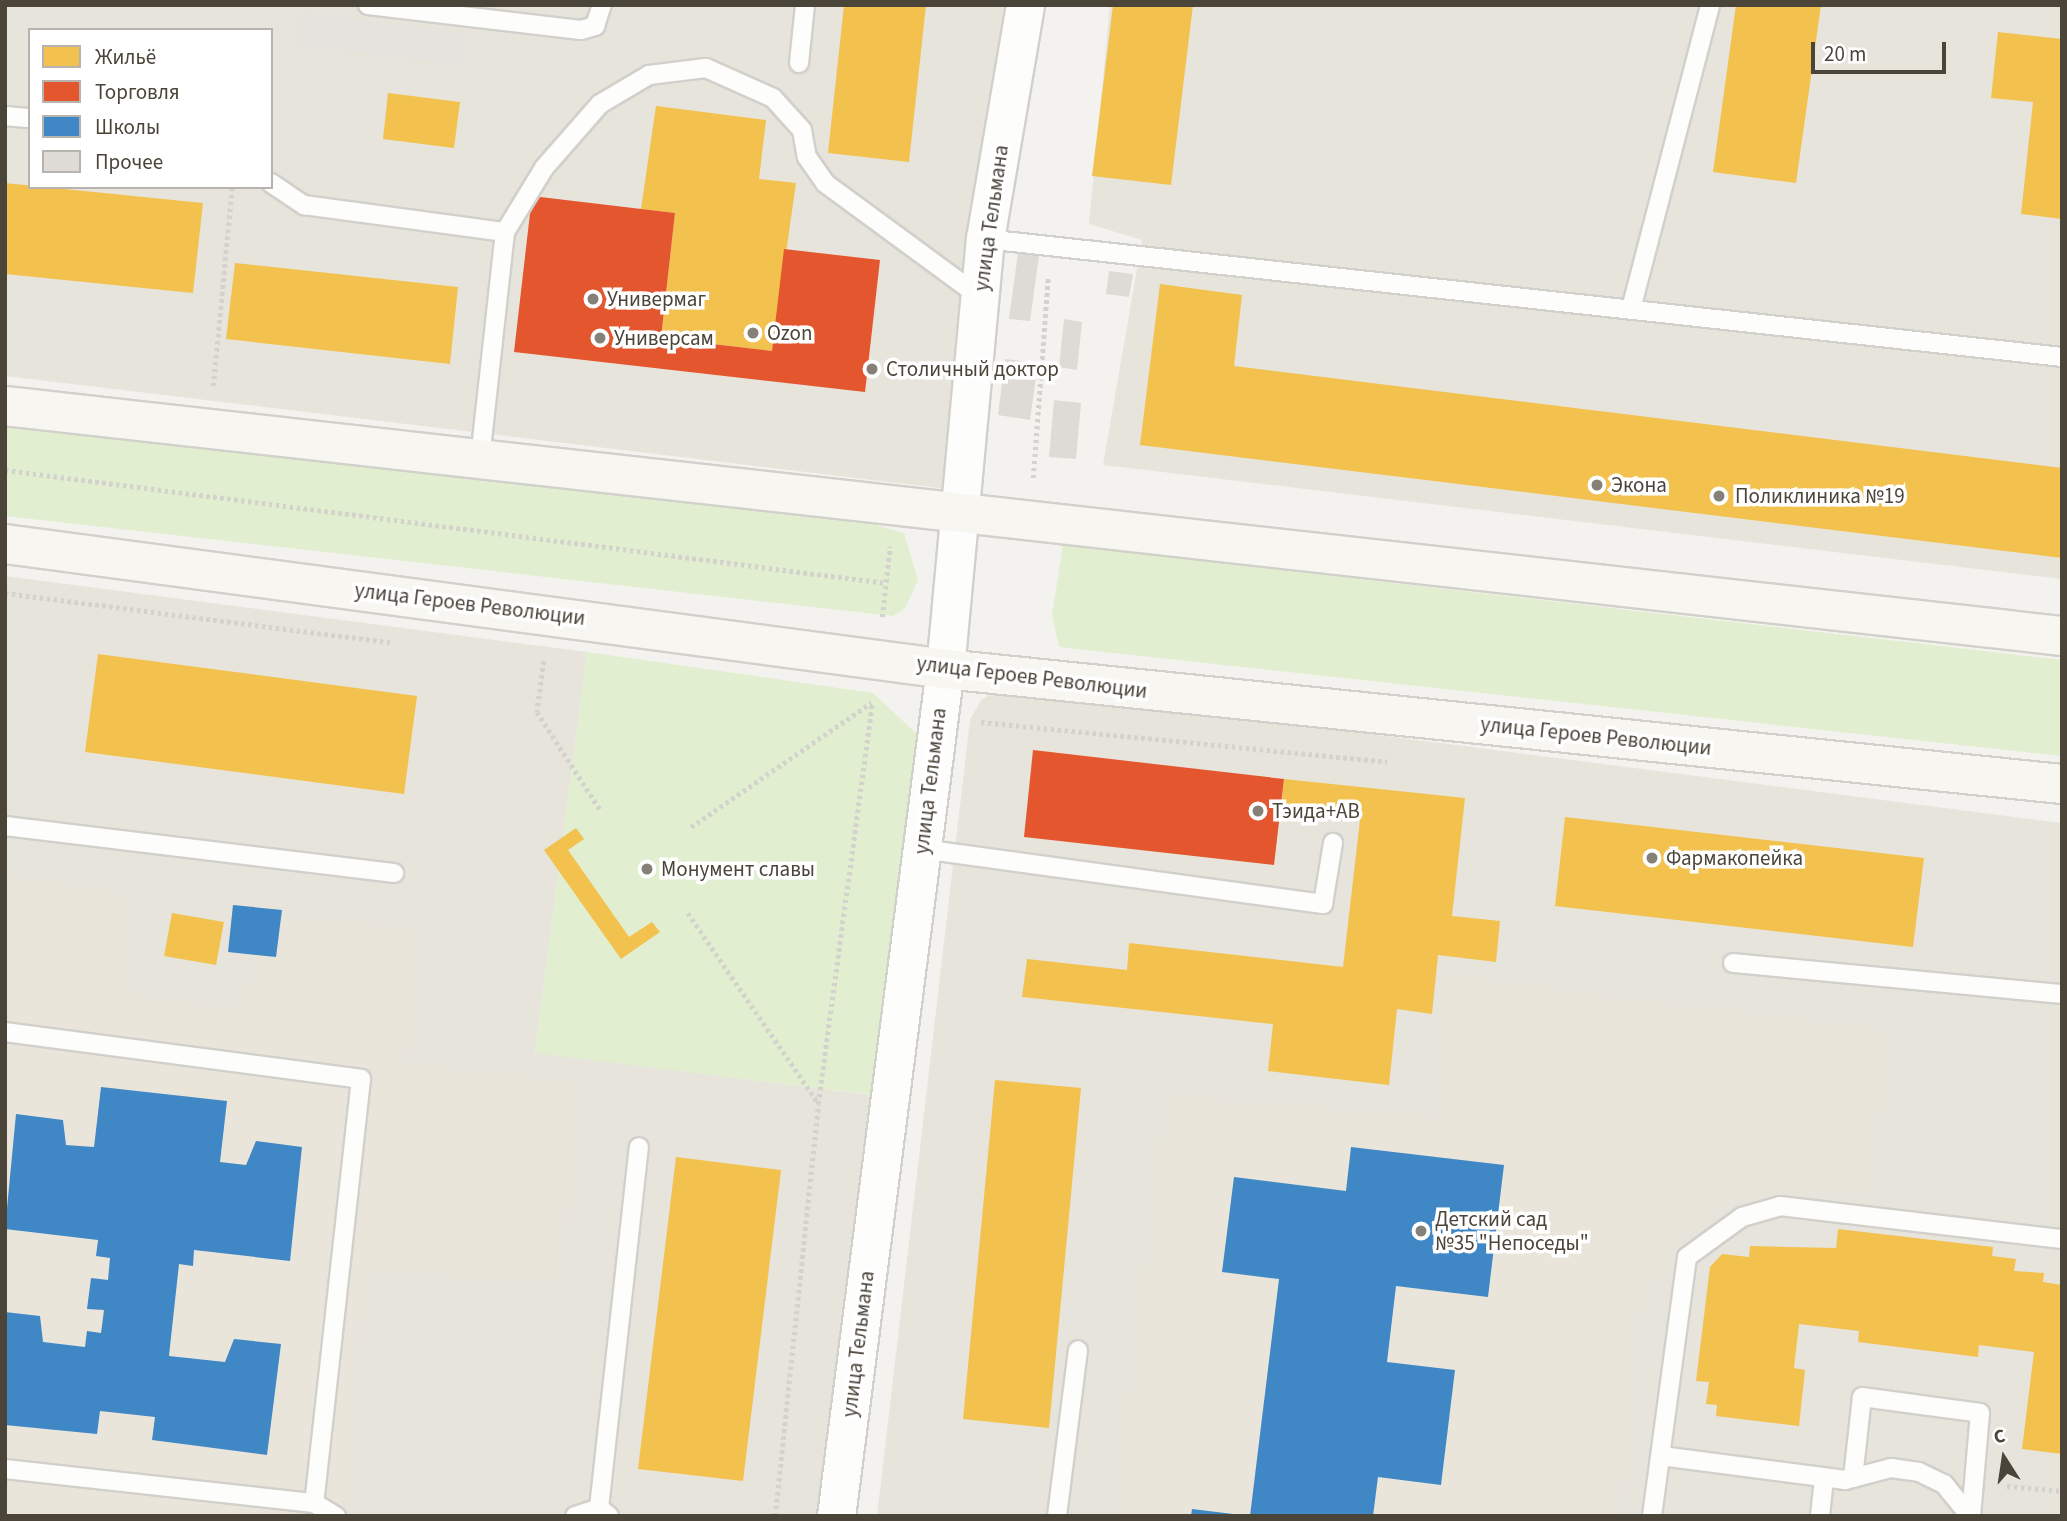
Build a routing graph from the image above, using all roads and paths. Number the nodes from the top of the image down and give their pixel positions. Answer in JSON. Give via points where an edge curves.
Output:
{"nodes":[{"id":1,"x":368,"y":5,"type":"edge"},
{"id":2,"x":602,"y":5,"type":"edge"},
{"id":3,"x":806,"y":5,"type":"edge"},
{"id":4,"x":1025,"y":5,"type":"edge"},
{"id":5,"x":1710,"y":5,"type":"edge"},
{"id":6,"x":799,"y":63,"type":"dead end"},
{"id":7,"x":5,"y":116,"type":"edge"},
{"id":8,"x":28,"y":118,"type":"edge"},
{"id":9,"x":273,"y":184,"type":"edge"},
{"id":10,"x":232,"y":189,"type":"edge"},
{"id":11,"x":505,"y":232,"type":"junction"},
{"id":12,"x":985,"y":239,"type":"junction"},
{"id":13,"x":1051,"y":247,"type":"junction"},
{"id":14,"x":979,"y":297,"type":"junction"},
{"id":15,"x":1631,"y":309,"type":"junction"},
{"id":16,"x":2062,"y":357,"type":"edge"},
{"id":17,"x":212,"y":394,"type":"dead end"},
{"id":18,"x":5,"y":406,"type":"edge"},
{"id":19,"x":480,"y":460,"type":"junction"},
{"id":20,"x":5,"y":470,"type":"edge"},
{"id":21,"x":1045,"y":480,"type":"dead end"},
{"id":22,"x":895,"y":508,"type":"junction"},
{"id":23,"x":959,"y":515,"type":"junction"},
{"id":24,"x":5,"y":544,"type":"edge"},
{"id":25,"x":886,"y":583,"type":"junction"},
{"id":26,"x":2062,"y":636,"type":"edge"},
{"id":27,"x":877,"y":657,"type":"junction"},
{"id":28,"x":544,"y":661,"type":"dead end"},
{"id":29,"x":945,"y":669,"type":"junction"},
{"id":30,"x":872,"y":703,"type":"junction"},
{"id":31,"x":939,"y":718,"type":"junction"},
{"id":32,"x":1387,"y":762,"type":"dead end"},
{"id":33,"x":2062,"y":784,"type":"edge"},
{"id":34,"x":601,"y":811,"type":"dead end"},
{"id":35,"x":5,"y":826,"type":"edge"},
{"id":36,"x":691,"y":827,"type":"dead end"},
{"id":37,"x":1333,"y":843,"type":"dead end"},
{"id":38,"x":922,"y":849,"type":"junction"},
{"id":39,"x":394,"y":873,"type":"dead end"},
{"id":40,"x":688,"y":913,"type":"dead end"},
{"id":41,"x":1733,"y":963,"type":"dead end"},
{"id":42,"x":2062,"y":994,"type":"edge"},
{"id":43,"x":5,"y":1032,"type":"edge"},
{"id":44,"x":818,"y":1104,"type":"junction"},
{"id":45,"x":639,"y":1147,"type":"dead end"},
{"id":46,"x":2062,"y":1240,"type":"edge"},
{"id":47,"x":1078,"y":1350,"type":"dead end"},
{"id":48,"x":1661,"y":1457,"type":"junction"},
{"id":49,"x":5,"y":1469,"type":"edge"},
{"id":50,"x":1824,"y":1477,"type":"junction"},
{"id":51,"x":1853,"y":1478,"type":"junction"},
{"id":52,"x":1993,"y":1485,"type":"dead end"},
{"id":53,"x":2062,"y":1491,"type":"edge"},
{"id":54,"x":314,"y":1503,"type":"junction"},
{"id":55,"x":604,"y":1512,"type":"edge"},
{"id":56,"x":336,"y":1516,"type":"edge"},
{"id":57,"x":575,"y":1516,"type":"edge"},
{"id":58,"x":775,"y":1516,"type":"edge"},
{"id":59,"x":836,"y":1516,"type":"edge"},
{"id":60,"x":1057,"y":1516,"type":"edge"},
{"id":61,"x":1652,"y":1516,"type":"edge"},
{"id":62,"x":1820,"y":1516,"type":"edge"},
{"id":63,"x":1970,"y":1516,"type":"edge"}],
"edges":[{"from":1,"to":2,"type":"lane","via":[[581,30],[595,26]]},
{"from":3,"to":6,"type":"lane"},
{"from":4,"to":12,"type":"street","name":"улица Тельмана"},
{"from":5,"to":15,"type":"lane"},
{"from":7,"to":8,"type":"lane"},
{"from":9,"to":11,"type":"lane","via":[[304,205]]},
{"from":10,"to":17,"type":"path"},
{"from":11,"to":14,"type":"lane","via":[[544,168],[600,104],[649,75],[706,68],[773,98],[802,130],[807,157],[825,183]]},
{"from":11,"to":19,"type":"lane"},
{"from":12,"to":13,"type":"lane"},
{"from":12,"to":14,"type":"street","name":"улица Тельмана"},
{"from":13,"to":15,"type":"lane"},
{"from":13,"to":21,"type":"path","via":[[1031,478]]},
{"from":14,"to":23,"type":"street","name":"улица Тельмана"},
{"from":15,"to":16,"type":"lane"},
{"from":18,"to":19,"type":"street"},
{"from":19,"to":22,"type":"street"},
{"from":20,"to":25,"type":"path"},
{"from":22,"to":23,"type":"street"},
{"from":22,"to":25,"type":"path"},
{"from":23,"to":26,"type":"street"},
{"from":23,"to":29,"type":"street","name":"улица Тельмана"},
{"from":24,"to":27,"type":"street","name":"улица Героев Революции"},
{"from":25,"to":27,"type":"path"},
{"from":27,"to":29,"type":"street","name":"улица Героев Революции"},
{"from":27,"to":30,"type":"path"},
{"from":28,"to":34,"type":"path","via":[[537,712]]},
{"from":29,"to":31,"type":"street","name":"улица Тельмана"},
{"from":29,"to":33,"type":"street","name":"улица Героев Революции"},
{"from":30,"to":31,"type":"path"},
{"from":30,"to":36,"type":"path"},
{"from":30,"to":44,"type":"path"},
{"from":31,"to":32,"type":"path"},
{"from":31,"to":38,"type":"street","name":"улица Тельмана"},
{"from":35,"to":39,"type":"lane"},
{"from":37,"to":38,"type":"lane","via":[[1323,904]]},
{"from":38,"to":59,"type":"street","name":"улица Тельмана"},
{"from":40,"to":44,"type":"path"},
{"from":41,"to":42,"type":"lane"},
{"from":43,"to":54,"type":"lane","via":[[361,1079]]},
{"from":44,"to":58,"type":"path"},
{"from":45,"to":55,"type":"lane"},
{"from":46,"to":48,"type":"lane","via":[[1780,1206],[1742,1217],[1687,1257]]},
{"from":47,"to":60,"type":"lane"},
{"from":48,"to":50,"type":"lane"},
{"from":48,"to":61,"type":"lane"},
{"from":49,"to":54,"type":"lane"},
{"from":50,"to":51,"type":"lane"},
{"from":50,"to":62,"type":"lane"},
{"from":51,"to":63,"type":"lane","via":[[1891,1468],[1919,1472],[1944,1484]]},
{"from":51,"to":63,"type":"lane","via":[[1862,1397],[1980,1413]]},
{"from":52,"to":53,"type":"path"},
{"from":54,"to":56,"type":"lane"},
{"from":55,"to":57,"type":"lane"}]}
